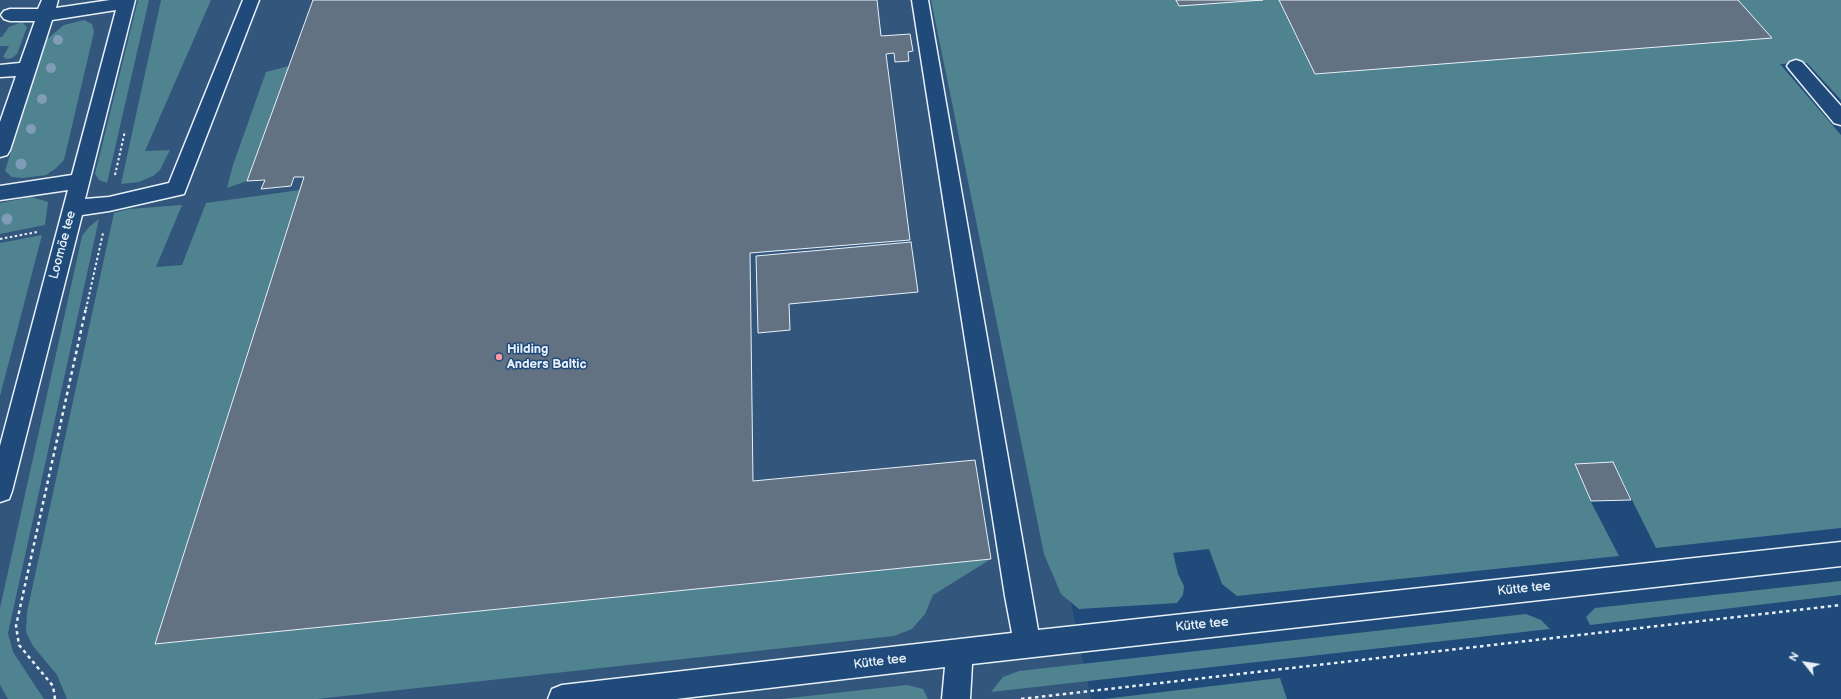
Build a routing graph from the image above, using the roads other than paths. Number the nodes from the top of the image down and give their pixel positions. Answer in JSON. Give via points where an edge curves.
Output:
{"nodes":[{"id":1,"x":251,"y":0,"type":"edge"},
{"id":2,"x":920,"y":0,"type":"edge"},
{"id":3,"x":126,"y":1,"type":"edge"},
{"id":4,"x":48,"y":7,"type":"edge"},
{"id":5,"x":10,"y":15,"type":"dead end"},
{"id":6,"x":1796,"y":66,"type":"dead end"},
{"id":7,"x":27,"y":69,"type":"junction"},
{"id":8,"x":0,"y":70,"type":"edge"},
{"id":9,"x":1841,"y":118,"type":"edge"},
{"id":10,"x":4,"y":127,"type":"edge"},
{"id":11,"x":0,"y":150,"type":"edge"},
{"id":12,"x":80,"y":181,"type":"junction"},
{"id":13,"x":0,"y":193,"type":"edge"},
{"id":14,"x":73,"y":208,"type":"junction"},
{"id":15,"x":0,"y":491,"type":"edge"},
{"id":16,"x":1841,"y":554,"type":"edge"},
{"id":17,"x":1028,"y":645,"type":"junction"},
{"id":18,"x":960,"y":652,"type":"junction"},
{"id":19,"x":562,"y":699,"type":"edge"},
{"id":20,"x":956,"y":699,"type":"edge"}],
"edges":[{"from":1,"to":14,"type":"street","via":[[177,189],[109,204]]},
{"from":2,"to":17,"type":"street"},
{"from":3,"to":4,"type":"street"},
{"from":3,"to":12,"type":"street","name":"Loomäe tee"},
{"from":4,"to":5,"type":"street"},
{"from":4,"to":7,"type":"street"},
{"from":6,"to":9,"type":"street"},
{"from":7,"to":8,"type":"street"},
{"from":7,"to":10,"type":"street"},
{"from":10,"to":11,"type":"street"},
{"from":12,"to":13,"type":"street"},
{"from":12,"to":14,"type":"street","name":"Loomäe tee"},
{"from":14,"to":15,"type":"street","name":"Loomäe tee"},
{"from":16,"to":17,"type":"street","name":"Kütte tee"},
{"from":17,"to":18,"type":"street","name":"Kütte tee"},
{"from":18,"to":19,"type":"street","name":"Kütte tee"},
{"from":18,"to":20,"type":"street"}]}
